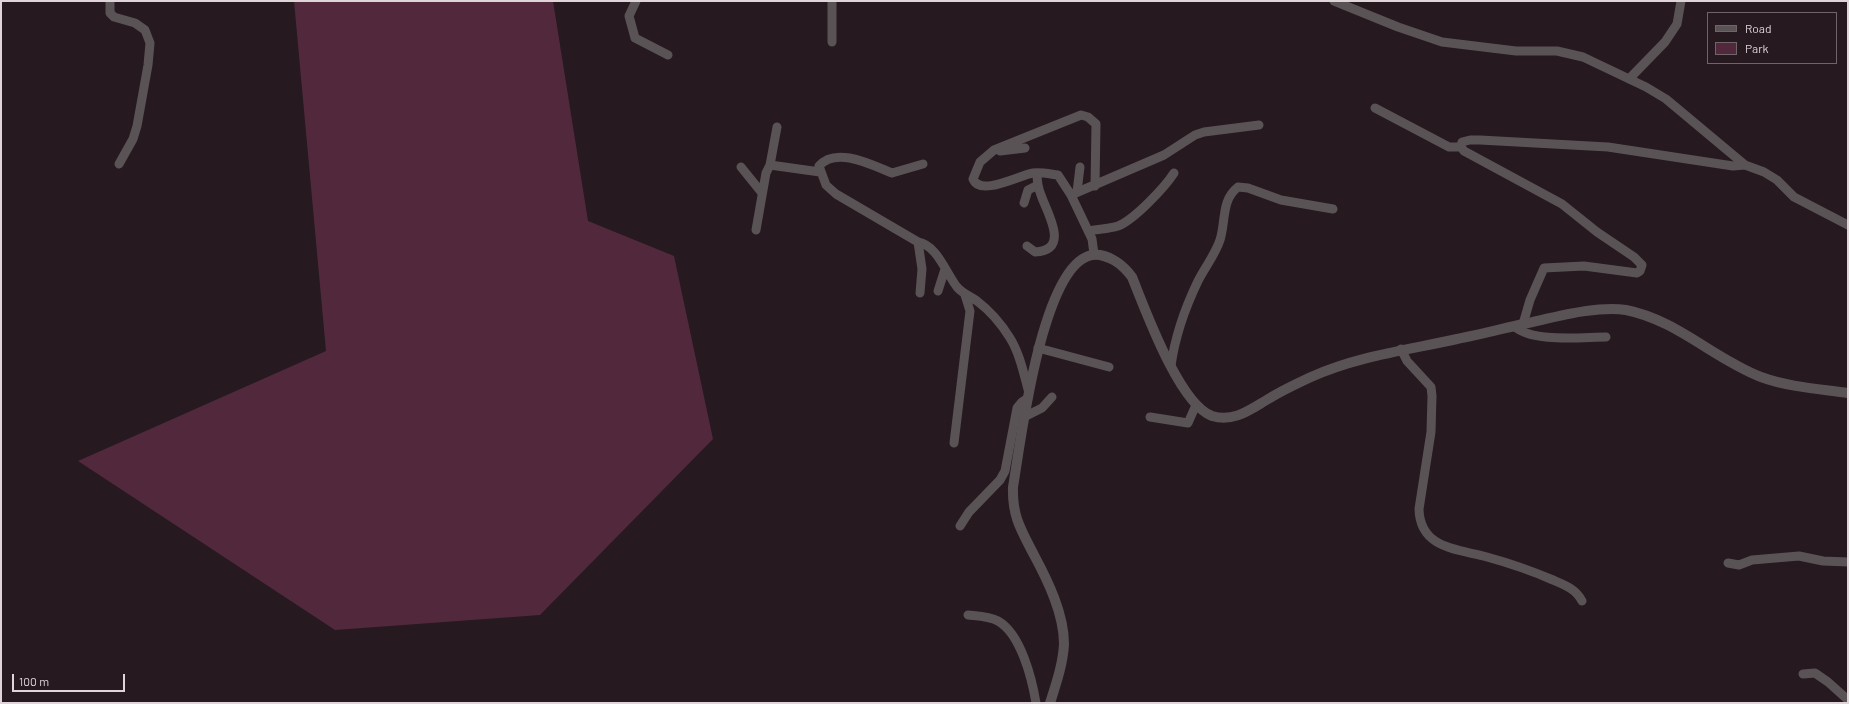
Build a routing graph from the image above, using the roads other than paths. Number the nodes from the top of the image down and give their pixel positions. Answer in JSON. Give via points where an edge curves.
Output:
{"nodes":[{"id":1,"x":110,"y":1,"type":"edge"},
{"id":2,"x":636,"y":1,"type":"edge"},
{"id":3,"x":832,"y":1,"type":"edge"},
{"id":4,"x":1334,"y":1,"type":"edge"},
{"id":5,"x":1681,"y":1,"type":"edge"},
{"id":6,"x":832,"y":42,"type":"dead end"},
{"id":7,"x":668,"y":55,"type":"dead end"},
{"id":8,"x":1629,"y":79,"type":"junction"},
{"id":9,"x":1375,"y":108,"type":"dead end"},
{"id":10,"x":1259,"y":125,"type":"dead end"},
{"id":11,"x":777,"y":127,"type":"dead end"},
{"id":12,"x":1461,"y":147,"type":"junction"},
{"id":13,"x":1025,"y":148,"type":"dead end"},
{"id":14,"x":994,"y":150,"type":"junction"},
{"id":15,"x":119,"y":164,"type":"dead end"},
{"id":16,"x":923,"y":164,"type":"dead end"},
{"id":17,"x":770,"y":165,"type":"junction"},
{"id":18,"x":1745,"y":165,"type":"junction"},
{"id":19,"x":741,"y":167,"type":"dead end"},
{"id":20,"x":1080,"y":167,"type":"dead end"},
{"id":21,"x":820,"y":172,"type":"junction"},
{"id":22,"x":1036,"y":173,"type":"junction"},
{"id":23,"x":1174,"y":173,"type":"dead end"},
{"id":24,"x":1038,"y":184,"type":"junction"},
{"id":25,"x":1095,"y":186,"type":"junction"},
{"id":26,"x":762,"y":193,"type":"junction"},
{"id":27,"x":1074,"y":194,"type":"junction"},
{"id":28,"x":1024,"y":203,"type":"dead end"},
{"id":29,"x":1333,"y":209,"type":"dead end"},
{"id":30,"x":1848,"y":225,"type":"edge"},
{"id":31,"x":756,"y":230,"type":"dead end"},
{"id":32,"x":1088,"y":231,"type":"junction"},
{"id":33,"x":918,"y":242,"type":"junction"},
{"id":34,"x":1027,"y":246,"type":"dead end"},
{"id":35,"x":1094,"y":254,"type":"junction"},
{"id":36,"x":945,"y":269,"type":"junction"},
{"id":37,"x":938,"y":291,"type":"dead end"},
{"id":38,"x":920,"y":293,"type":"dead end"},
{"id":39,"x":965,"y":295,"type":"junction"},
{"id":40,"x":1519,"y":325,"type":"junction"},
{"id":41,"x":1606,"y":337,"type":"dead end"},
{"id":42,"x":1038,"y":348,"type":"junction"},
{"id":43,"x":1401,"y":350,"type":"junction"},
{"id":44,"x":1171,"y":366,"type":"junction"},
{"id":45,"x":1109,"y":367,"type":"dead end"},
{"id":46,"x":1848,"y":393,"type":"edge"},
{"id":47,"x":1029,"y":396,"type":"junction"},
{"id":48,"x":1052,"y":397,"type":"dead end"},
{"id":49,"x":1196,"y":405,"type":"junction"},
{"id":50,"x":1026,"y":416,"type":"junction"},
{"id":51,"x":1150,"y":417,"type":"dead end"},
{"id":52,"x":954,"y":443,"type":"dead end"},
{"id":53,"x":960,"y":526,"type":"dead end"},
{"id":54,"x":1728,"y":562,"type":"dead end"},
{"id":55,"x":1848,"y":562,"type":"edge"},
{"id":56,"x":1582,"y":601,"type":"dead end"},
{"id":57,"x":968,"y":615,"type":"dead end"},
{"id":58,"x":1803,"y":674,"type":"dead end"},
{"id":59,"x":1848,"y":700,"type":"edge"},
{"id":60,"x":1036,"y":703,"type":"edge"},
{"id":61,"x":1050,"y":703,"type":"edge"}],
"edges":[{"from":1,"to":15,"type":"street","via":[[110,12],[114,17],[135,23],[145,30],[150,44],[137,126]]},
{"from":2,"to":7,"type":"street","via":[[629,16],[635,38]]},
{"from":3,"to":6,"type":"street"},
{"from":4,"to":8,"type":"street","via":[[1442,42],[1516,51],[1557,51],[1582,57]]},
{"from":5,"to":8,"type":"street","via":[[1677,24],[1665,42]]},
{"from":8,"to":18,"type":"street","via":[[1666,99]]},
{"from":9,"to":12,"type":"street","via":[[1449,147]]},
{"from":10,"to":25,"type":"street","via":[[1195,135],[1164,155]]},
{"from":11,"to":17,"type":"street"},
{"from":12,"to":18,"type":"street","via":[[1462,142],[1470,140],[1566,143],[1608,146],[1734,166]]},
{"from":12,"to":40,"type":"street","via":[[1464,151],[1562,204],[1634,257],[1642,266],[1636,273],[1584,266],[1544,268]]},
{"from":13,"to":14,"type":"street"},
{"from":14,"to":22,"type":"street","via":[[984,158],[975,171],[972,179],[976,184],[995,185]]},
{"from":14,"to":25,"type":"street","via":[[1081,114],[1096,124]]},
{"from":16,"to":21,"type":"street","via":[[892,173],[863,161],[829,158],[819,166]]},
{"from":17,"to":21,"type":"street"},
{"from":17,"to":26,"type":"street"},
{"from":18,"to":30,"type":"street","via":[[1764,172],[1777,180],[1794,197]]},
{"from":19,"to":26,"type":"street"},
{"from":20,"to":27,"type":"street"},
{"from":21,"to":33,"type":"street","via":[[826,185],[836,194]]},
{"from":22,"to":24,"type":"street"},
{"from":22,"to":27,"type":"street","via":[[1058,175]]},
{"from":23,"to":32,"type":"street","via":[[1165,186],[1131,217],[1119,225]]},
{"from":24,"to":28,"type":"street","via":[[1028,190]]},
{"from":24,"to":34,"type":"street","via":[[1050,214],[1054,238],[1043,252],[1035,252]]},
{"from":25,"to":27,"type":"street"},
{"from":26,"to":31,"type":"street"},
{"from":27,"to":32,"type":"street"},
{"from":29,"to":44,"type":"street","via":[[1281,200],[1248,188],[1238,187],[1232,192],[1226,203],[1217,249],[1199,279],[1184,314]]},
{"from":32,"to":35,"type":"street"},
{"from":33,"to":36,"type":"street","via":[[925,243],[932,249]]},
{"from":33,"to":38,"type":"street","via":[[922,269]]},
{"from":35,"to":42,"type":"street","via":[[1081,260],[1068,272],[1052,306]]},
{"from":35,"to":44,"type":"street","via":[[1118,262],[1132,277]]},
{"from":36,"to":37,"type":"street"},
{"from":36,"to":39,"type":"street"},
{"from":39,"to":47,"type":"street","via":[[980,304],[1011,340]]},
{"from":39,"to":52,"type":"street","via":[[970,311]]},
{"from":40,"to":41,"type":"street","via":[[1523,332],[1553,337]]},
{"from":40,"to":43,"type":"street"},
{"from":40,"to":46,"type":"street","via":[[1598,309],[1627,310],[1661,322],[1760,376],[1793,385]]},
{"from":42,"to":45,"type":"street"},
{"from":42,"to":47,"type":"street"},
{"from":43,"to":49,"type":"street","via":[[1327,370],[1240,415],[1212,416]]},
{"from":43,"to":56,"type":"street","via":[[1414,370],[1431,388],[1431,432],[1419,509],[1419,518],[1425,531],[1437,543],[1449,549],[1486,557],[1563,584],[1579,594]]},
{"from":44,"to":49,"type":"street"},
{"from":47,"to":50,"type":"street"},
{"from":47,"to":53,"type":"street","via":[[1017,408],[1005,472],[969,512]]},
{"from":48,"to":50,"type":"street","via":[[1042,408]]},
{"from":49,"to":51,"type":"street","via":[[1188,423]]},
{"from":50,"to":61,"type":"street","via":[[1013,486],[1013,504],[1020,527],[1047,582],[1063,630],[1061,665]]},
{"from":54,"to":55,"type":"street","via":[[1739,565],[1752,560],[1799,556],[1823,561]]},
{"from":57,"to":60,"type":"street","via":[[994,619],[1005,627],[1024,656]]},
{"from":58,"to":59,"type":"street","via":[[1815,673]]}]}
